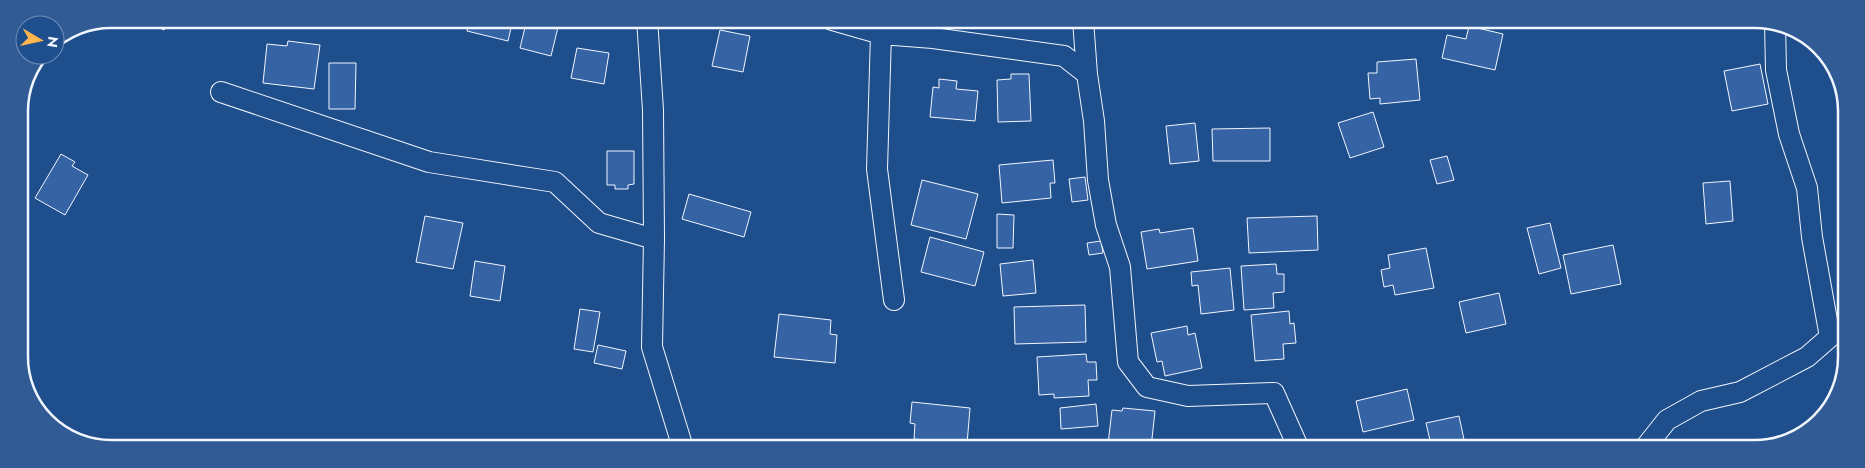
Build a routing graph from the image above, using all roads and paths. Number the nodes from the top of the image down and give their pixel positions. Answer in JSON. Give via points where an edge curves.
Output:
{"nodes":[{"id":1,"x":648,"y":28,"type":"edge"},
{"id":2,"x":860,"y":28,"type":"edge"},
{"id":3,"x":1084,"y":28,"type":"edge"},
{"id":4,"x":1775,"y":30,"type":"edge"},
{"id":5,"x":881,"y":34,"type":"junction"},
{"id":6,"x":1087,"y":74,"type":"junction"},
{"id":7,"x":221,"y":92,"type":"dead end"},
{"id":8,"x":654,"y":239,"type":"junction"},
{"id":9,"x":894,"y":300,"type":"dead end"},
{"id":10,"x":681,"y":440,"type":"edge"},
{"id":11,"x":1295,"y":440,"type":"edge"},
{"id":12,"x":1651,"y":440,"type":"edge"}],
"edges":[{"from":1,"to":8,"type":"street","via":[[653,110]]},
{"from":2,"to":5,"type":"street"},
{"from":3,"to":6,"type":"street"},
{"from":4,"to":12,"type":"street","via":[[1776,70],[1789,134],[1807,188],[1830,338],[1807,357],[1740,392],[1701,401],[1667,420]]},
{"from":5,"to":6,"type":"street","via":[[1064,56]]},
{"from":5,"to":9,"type":"street","via":[[877,169]]},
{"from":6,"to":11,"type":"street","via":[[1098,180],[1106,225],[1120,267],[1128,362],[1147,387],[1188,396],[1274,392]]},
{"from":7,"to":8,"type":"street","via":[[429,162],[555,182],[599,223]]},
{"from":8,"to":10,"type":"street","via":[[652,347]]}]}
